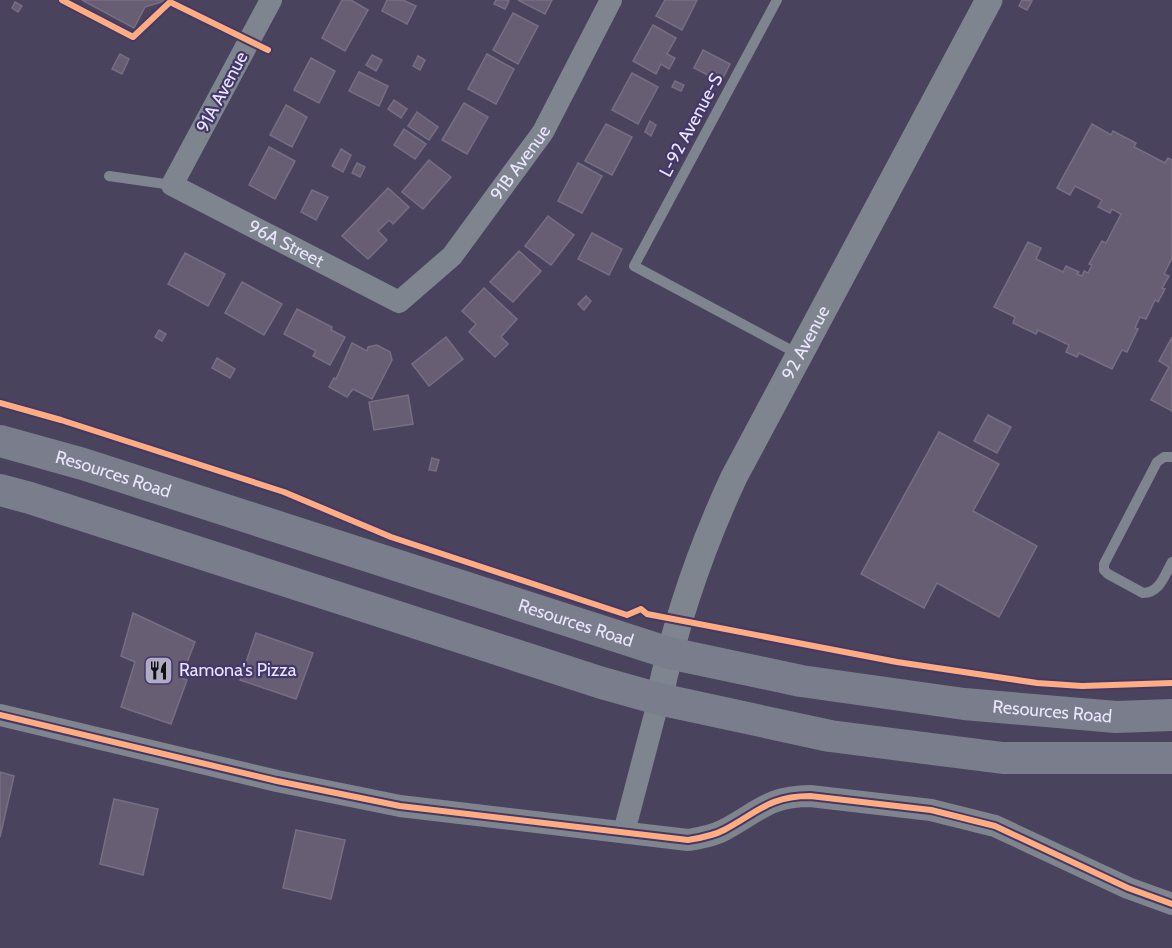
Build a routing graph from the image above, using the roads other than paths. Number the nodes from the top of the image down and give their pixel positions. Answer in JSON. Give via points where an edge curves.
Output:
{"nodes":[{"id":1,"x":271,"y":0,"type":"edge"},
{"id":2,"x":611,"y":0,"type":"edge"},
{"id":3,"x":777,"y":0,"type":"edge"},
{"id":4,"x":989,"y":0,"type":"edge"},
{"id":5,"x":109,"y":176,"type":"dead end"},
{"id":6,"x":172,"y":185,"type":"junction"},
{"id":7,"x":399,"y":302,"type":"joint"},
{"id":8,"x":800,"y":355,"type":"junction"},
{"id":9,"x":0,"y":441,"type":"edge"},
{"id":10,"x":1172,"y":457,"type":"edge"},
{"id":11,"x":0,"y":490,"type":"edge"},
{"id":12,"x":1172,"y":562,"type":"edge"},
{"id":13,"x":669,"y":653,"type":"junction"},
{"id":14,"x":659,"y":699,"type":"junction"},
{"id":15,"x":0,"y":715,"type":"edge"},
{"id":16,"x":1172,"y":715,"type":"edge"},
{"id":17,"x":1172,"y":758,"type":"edge"},
{"id":18,"x":624,"y":832,"type":"junction"},
{"id":19,"x":1172,"y":904,"type":"edge"}],
"edges":[{"from":1,"to":6,"type":"street","name":"91A Avenue"},
{"from":2,"to":7,"type":"street","name":"91B Avenue","via":[[543,132],[452,256]]},
{"from":3,"to":8,"type":"lane","name":"L-92 Avenue-S","via":[[634,266]]},
{"from":4,"to":8,"type":"street","name":"92 Avenue"},
{"from":5,"to":6,"type":"lane"},
{"from":6,"to":7,"type":"street","name":"96A Street"},
{"from":8,"to":13,"type":"street","name":"92 Avenue","via":[[757,431],[710,530]]},
{"from":9,"to":13,"type":"main road","name":"Resources Road","via":[[94,467]]},
{"from":10,"to":12,"type":"lane","via":[[1157,462],[1104,570],[1148,593],[1156,590]]},
{"from":11,"to":14,"type":"main road"},
{"from":13,"to":14,"type":"street","name":"92 Avenue"},
{"from":13,"to":16,"type":"main road","name":"Resources Road","via":[[801,681],[963,704],[1116,717]]},
{"from":14,"to":17,"type":"main road","via":[[830,736],[1003,758]]},
{"from":14,"to":18,"type":"street"},
{"from":15,"to":18,"type":"street","via":[[400,806]]},
{"from":18,"to":19,"type":"street","via":[[688,840],[708,837],[777,799],[795,796],[931,810],[995,826],[1128,888]]}]}
